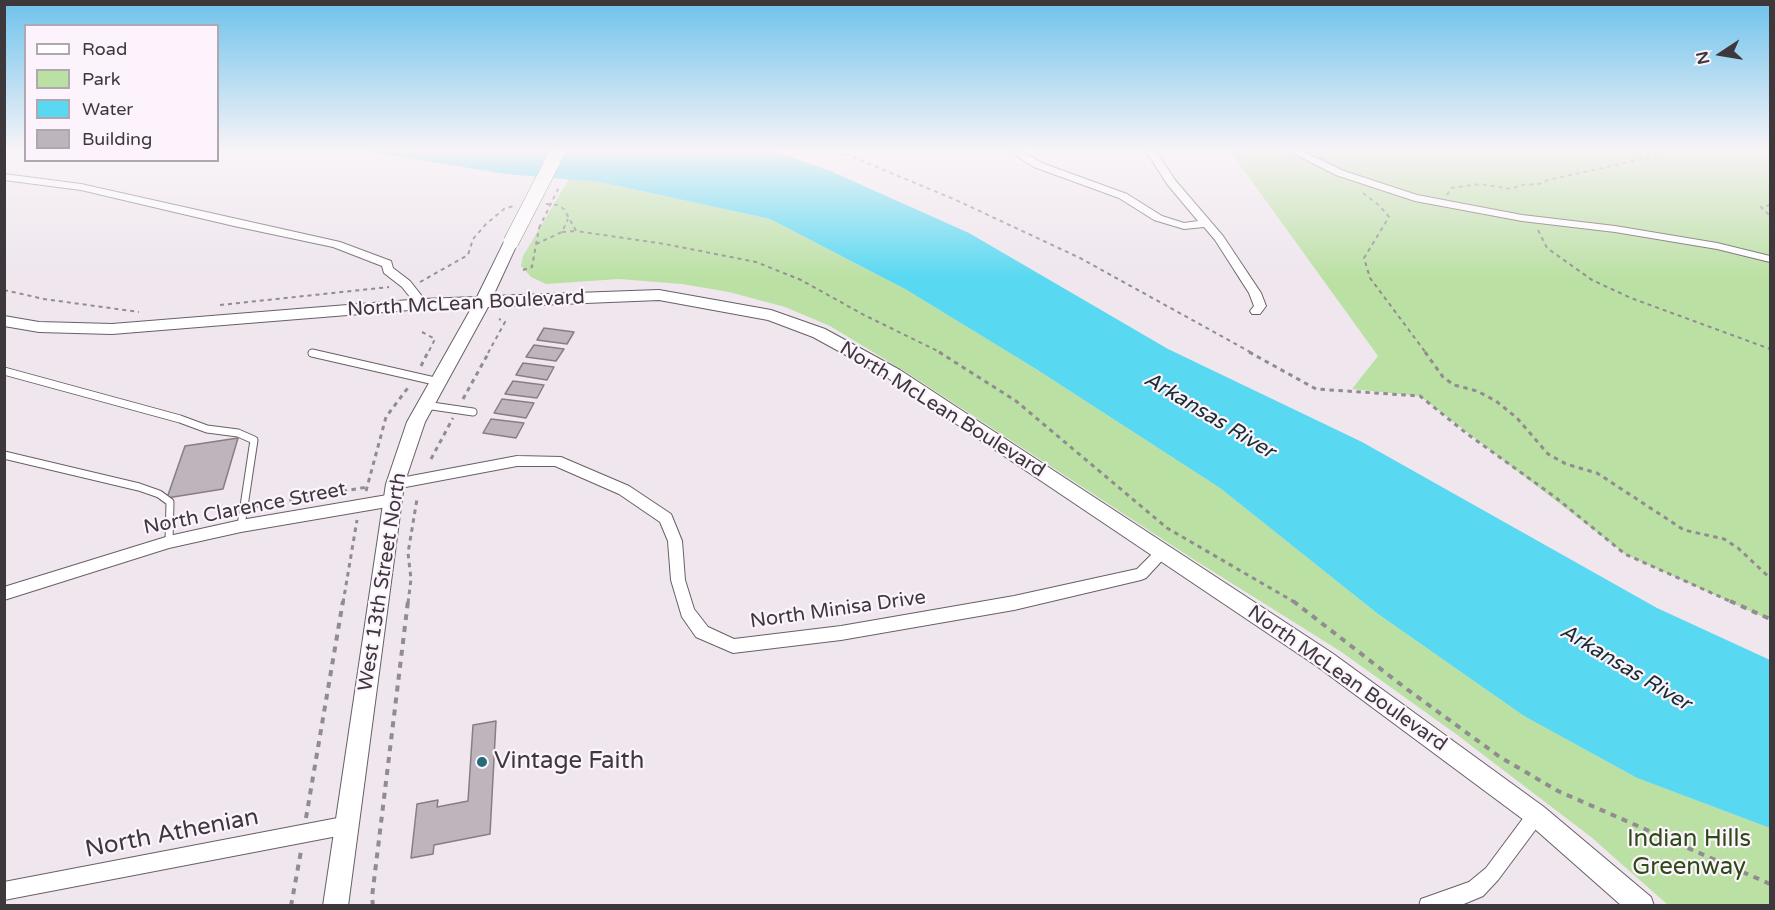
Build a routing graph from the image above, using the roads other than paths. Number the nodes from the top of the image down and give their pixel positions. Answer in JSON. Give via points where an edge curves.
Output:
{"nodes":[{"id":1,"x":112,"y":193,"type":"edge"},
{"id":2,"x":536,"y":193,"type":"edge"},
{"id":3,"x":1116,"y":193,"type":"edge"},
{"id":4,"x":1181,"y":193,"type":"edge"},
{"id":5,"x":1401,"y":193,"type":"edge"},
{"id":6,"x":1207,"y":223,"type":"junction"},
{"id":7,"x":1770,"y":259,"type":"edge"},
{"id":8,"x":483,"y":302,"type":"junction"},
{"id":9,"x":422,"y":304,"type":"junction"},
{"id":10,"x":1256,"y":311,"type":"dead end"},
{"id":11,"x":4,"y":321,"type":"edge"},
{"id":12,"x":312,"y":353,"type":"dead end"},
{"id":13,"x":4,"y":371,"type":"edge"},
{"id":14,"x":439,"y":382,"type":"junction"},
{"id":15,"x":425,"y":405,"type":"junction"},
{"id":16,"x":473,"y":412,"type":"dead end"},
{"id":17,"x":4,"y":455,"type":"edge"},
{"id":18,"x":394,"y":492,"type":"junction"},
{"id":19,"x":241,"y":526,"type":"junction"},
{"id":20,"x":169,"y":542,"type":"junction"},
{"id":21,"x":1163,"y":552,"type":"junction"},
{"id":22,"x":5,"y":595,"type":"edge"},
{"id":23,"x":1536,"y":814,"type":"junction"},
{"id":24,"x":348,"y":825,"type":"junction"},
{"id":25,"x":4,"y":891,"type":"edge"},
{"id":26,"x":335,"y":906,"type":"edge"},
{"id":27,"x":1428,"y":906,"type":"edge"},
{"id":28,"x":1642,"y":906,"type":"edge"}],
"edges":[{"from":1,"to":9,"type":"street","via":[[336,244],[387,264],[388,270]]},
{"from":2,"to":8,"type":"main road","name":"West 13th Street North","bridge":true},
{"from":3,"to":6,"type":"street","via":[[1158,218],[1184,226]]},
{"from":4,"to":6,"type":"street"},
{"from":5,"to":7,"type":"street","via":[[1522,218],[1706,244]]},
{"from":6,"to":10,"type":"street","via":[[1255,293],[1260,306]]},
{"from":8,"to":9,"type":"main road","name":"North McLean Boulevard"},
{"from":8,"to":14,"type":"main road","name":"West 13th Street North"},
{"from":8,"to":21,"type":"main road","name":"North McLean Boulevard","via":[[659,295],[771,315],[819,333],[894,375]]},
{"from":9,"to":11,"type":"main road","name":"North McLean Boulevard","via":[[112,329],[39,327]]},
{"from":12,"to":14,"type":"lane"},
{"from":13,"to":19,"type":"lane","via":[[254,440]]},
{"from":14,"to":15,"type":"main road","name":"West 13th Street North"},
{"from":15,"to":16,"type":"lane"},
{"from":15,"to":18,"type":"main road","name":"West 13th Street North"},
{"from":17,"to":20,"type":"lane","via":[[159,494],[170,502]]},
{"from":18,"to":19,"type":"street","name":"North Clarence Street","via":[[362,506]]},
{"from":18,"to":21,"type":"street","name":"North Minisa Drive","via":[[518,461],[556,461],[624,490],[666,518],[675,541],[678,580],[687,612],[702,632],[733,646],[841,633],[1014,603],[1141,574]]},
{"from":18,"to":24,"type":"main road","name":"West 13th Street North"},
{"from":19,"to":20,"type":"street","name":"North Clarence Street"},
{"from":20,"to":22,"type":"street","name":"North Clarence Street"},
{"from":21,"to":23,"type":"main road","name":"North McLean Boulevard","via":[[1325,660]]},
{"from":23,"to":27,"type":"street","via":[[1492,874],[1476,889]]},
{"from":23,"to":28,"type":"main road","name":"North McLean Boulevard"},
{"from":24,"to":25,"type":"street","name":"North Athenian"},
{"from":24,"to":26,"type":"main road","name":"West 13th Street North"}]}
